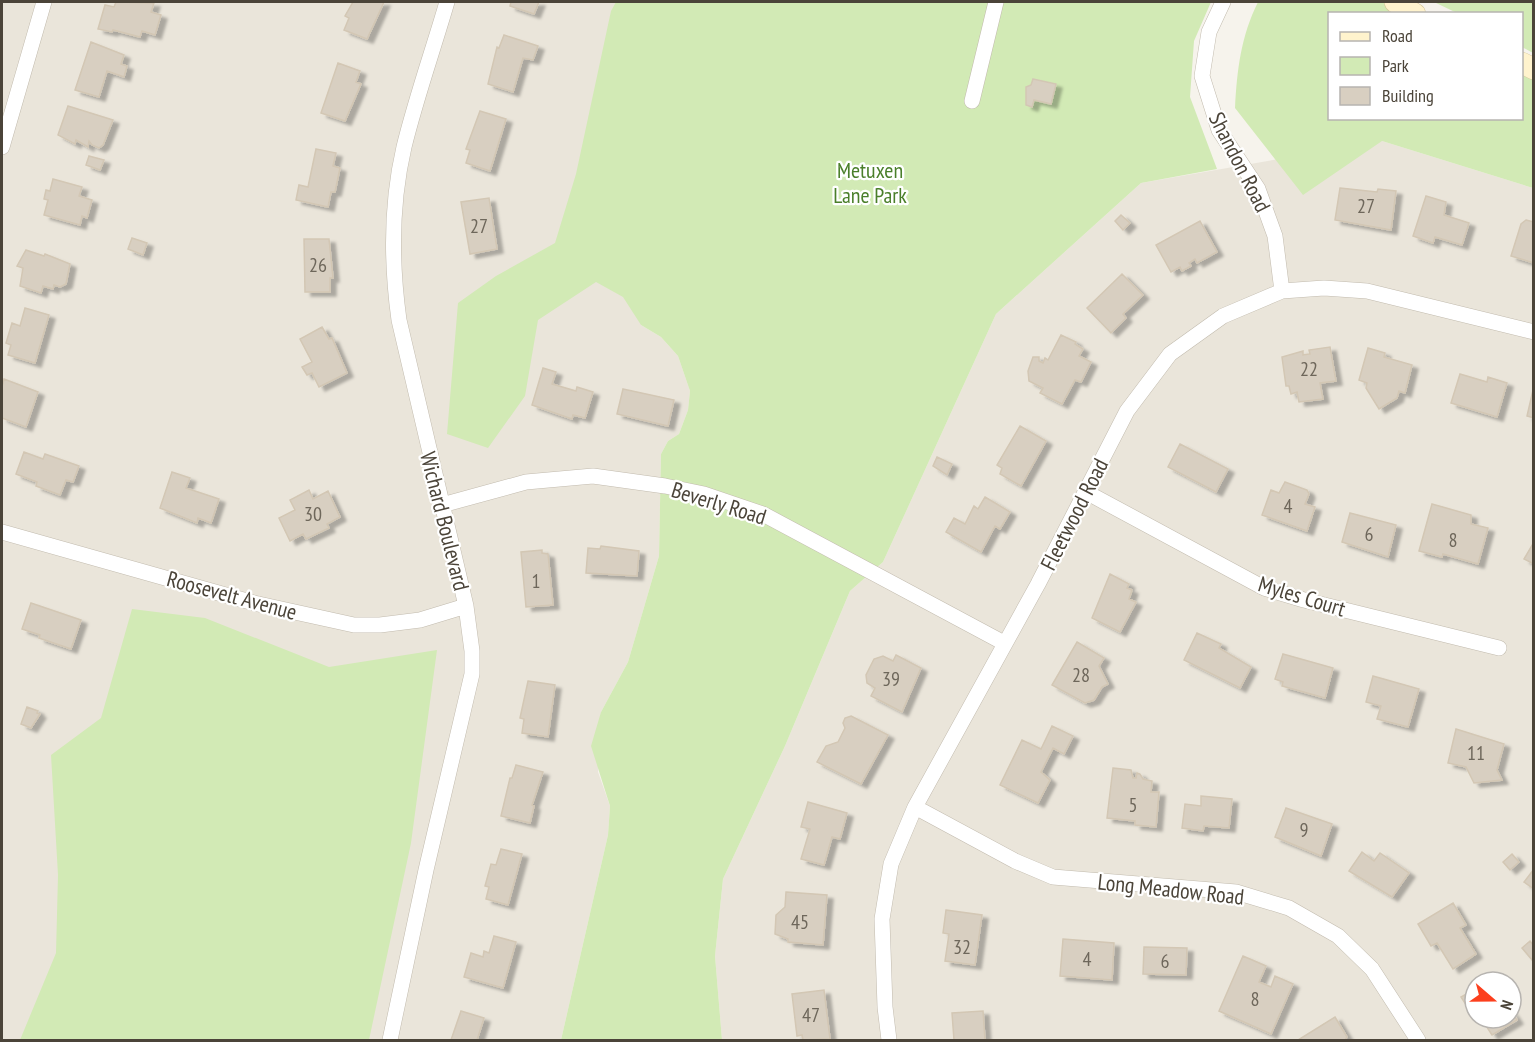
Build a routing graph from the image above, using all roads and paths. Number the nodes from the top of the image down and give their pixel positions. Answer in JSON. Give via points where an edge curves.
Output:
{"nodes":[{"id":1,"x":44,"y":2,"type":"edge"},
{"id":2,"x":447,"y":2,"type":"edge"},
{"id":3,"x":996,"y":2,"type":"edge"},
{"id":4,"x":1223,"y":2,"type":"edge"},
{"id":5,"x":1395,"y":2,"type":"edge"},
{"id":6,"x":1412,"y":12,"type":"edge"},
{"id":7,"x":972,"y":101,"type":"dead end"},
{"id":8,"x":2,"y":147,"type":"edge"},
{"id":9,"x":1282,"y":291,"type":"junction"},
{"id":10,"x":1533,"y":332,"type":"edge"},
{"id":11,"x":1086,"y":492,"type":"junction"},
{"id":12,"x":442,"y":505,"type":"junction"},
{"id":13,"x":2,"y":532,"type":"edge"},
{"id":14,"x":466,"y":606,"type":"junction"},
{"id":15,"x":1004,"y":643,"type":"junction"},
{"id":16,"x":1499,"y":648,"type":"dead end"},
{"id":17,"x":915,"y":807,"type":"junction"},
{"id":18,"x":390,"y":1041,"type":"edge"},
{"id":19,"x":889,"y":1041,"type":"edge"},
{"id":20,"x":1418,"y":1041,"type":"edge"}],
"edges":[{"from":1,"to":8,"type":"street"},
{"from":2,"to":12,"type":"street","name":"Wichard Boulevard","via":[[404,148],[393,242],[399,320]]},
{"from":3,"to":7,"type":"street"},
{"from":4,"to":9,"type":"street","name":"Shandon Road","via":[[1209,32],[1202,76],[1219,130],[1258,189],[1275,236]]},
{"from":5,"to":6,"type":"street"},
{"from":9,"to":10,"type":"street","name":"Fleetwood Road","via":[[1367,291]]},
{"from":9,"to":11,"type":"street","name":"Fleetwood Road","via":[[1223,315],[1170,354],[1126,411]]},
{"from":11,"to":15,"type":"street","name":"Fleetwood Road"},
{"from":11,"to":16,"type":"street","name":"Myles Court","via":[[1264,588]]},
{"from":12,"to":14,"type":"street","name":"Wichard Boulevard"},
{"from":12,"to":15,"type":"street","name":"Beverly Road","via":[[526,482],[593,476],[704,494],[763,513]]},
{"from":13,"to":14,"type":"street","name":"Roosevelt Avenue","via":[[254,603],[354,625],[420,620]]},
{"from":14,"to":18,"type":"street","name":"Wichard Boulevard","via":[[472,674]]},
{"from":15,"to":17,"type":"street","name":"Fleetwood Road"},
{"from":17,"to":19,"type":"street","name":"Fleetwood Road","via":[[891,864],[882,919]]},
{"from":17,"to":20,"type":"street","name":"Long Meadow Road","via":[[1053,877],[1236,892],[1289,908],[1338,936],[1372,969]]}]}
